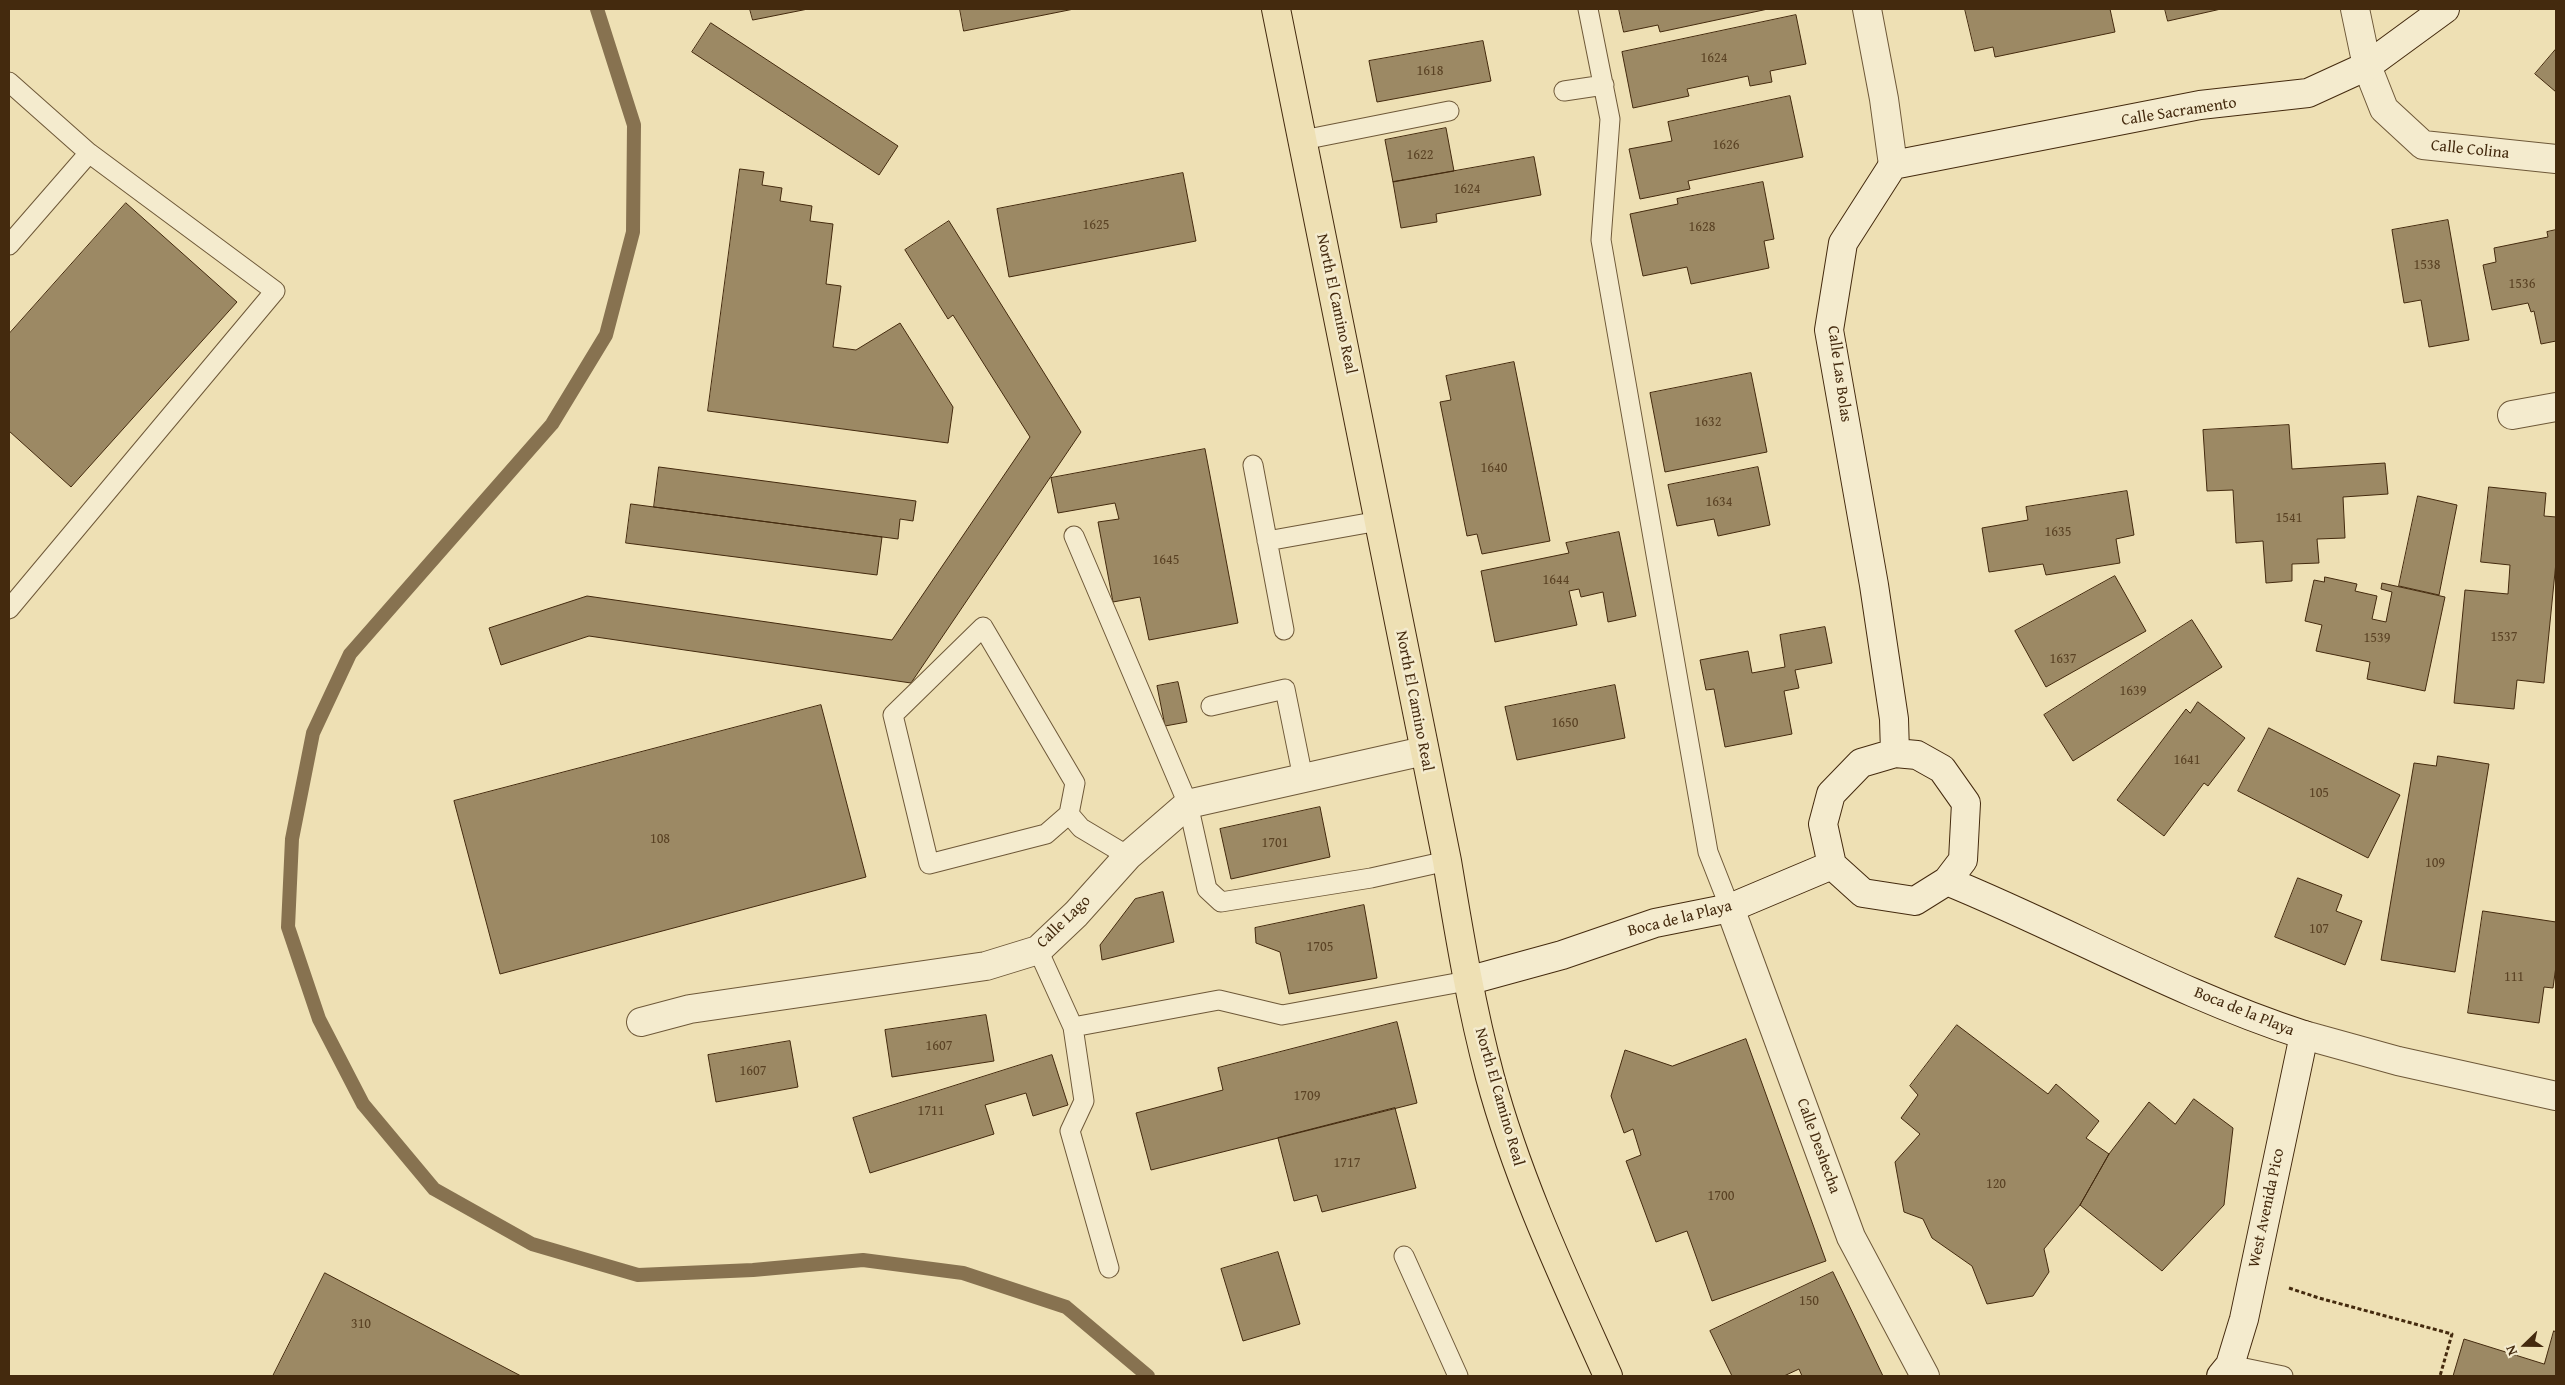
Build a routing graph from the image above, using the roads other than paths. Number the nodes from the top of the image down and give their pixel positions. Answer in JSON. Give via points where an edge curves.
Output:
{"nodes":[{"id":1,"x":1276,"y":9,"type":"edge"},
{"id":2,"x":1588,"y":9,"type":"edge"},
{"id":3,"x":1867,"y":9,"type":"edge"},
{"id":4,"x":2355,"y":9,"type":"edge"},
{"id":5,"x":2445,"y":9,"type":"edge"},
{"id":6,"x":2367,"y":66,"type":"junction"},
{"id":7,"x":9,"y":82,"type":"edge"},
{"id":8,"x":1604,"y":86,"type":"junction"},
{"id":9,"x":1564,"y":91,"type":"dead end"},
{"id":10,"x":1449,"y":112,"type":"dead end"},
{"id":11,"x":1303,"y":140,"type":"junction"},
{"id":12,"x":89,"y":153,"type":"junction"},
{"id":13,"x":2556,"y":159,"type":"edge"},
{"id":14,"x":1893,"y":165,"type":"junction"},
{"id":15,"x":9,"y":245,"type":"edge"},
{"id":16,"x":2556,"y":407,"type":"edge"},
{"id":17,"x":2512,"y":416,"type":"dead end"},
{"id":18,"x":1253,"y":465,"type":"dead end"},
{"id":19,"x":1379,"y":521,"type":"junction"},
{"id":20,"x":1074,"y":536,"type":"dead end"},
{"id":21,"x":1267,"y":541,"type":"junction"},
{"id":22,"x":9,"y":609,"type":"edge"},
{"id":23,"x":1284,"y":630,"type":"dead end"},
{"id":24,"x":1211,"y":706,"type":"dead end"},
{"id":25,"x":1424,"y":751,"type":"junction"},
{"id":26,"x":1895,"y":753,"type":"junction"},
{"id":27,"x":1303,"y":778,"type":"junction"},
{"id":28,"x":1188,"y":804,"type":"junction"},
{"id":29,"x":1069,"y":814,"type":"junction"},
{"id":30,"x":1128,"y":856,"type":"junction"},
{"id":31,"x":1447,"y":861,"type":"junction"},
{"id":32,"x":1832,"y":865,"type":"junction"},
{"id":33,"x":1947,"y":881,"type":"junction"},
{"id":34,"x":1730,"y":908,"type":"junction"},
{"id":35,"x":1038,"y":950,"type":"junction"},
{"id":36,"x":1467,"y":981,"type":"junction"},
{"id":37,"x":641,"y":1022,"type":"dead end"},
{"id":38,"x":1073,"y":1027,"type":"junction"},
{"id":39,"x":2304,"y":1035,"type":"junction"},
{"id":40,"x":2556,"y":1096,"type":"edge"},
{"id":41,"x":1404,"y":1256,"type":"dead end"},
{"id":42,"x":1109,"y":1268,"type":"dead end"},
{"id":43,"x":2225,"y":1370,"type":"edge"},
{"id":44,"x":1458,"y":1376,"type":"edge"},
{"id":45,"x":1608,"y":1376,"type":"edge"},
{"id":46,"x":1925,"y":1376,"type":"edge"},
{"id":47,"x":2283,"y":1376,"type":"edge"}],
"edges":[{"from":1,"to":11,"type":"main road","name":"North El Camino Real"},
{"from":2,"to":8,"type":"lane"},
{"from":3,"to":14,"type":"street"},
{"from":4,"to":6,"type":"street","name":"Calle Colina"},
{"from":5,"to":6,"type":"street","name":"Calle Sacramento"},
{"from":6,"to":13,"type":"street","name":"Calle Colina","via":[[2384,109],[2423,145]]},
{"from":6,"to":14,"type":"street","name":"Calle Sacramento","via":[[2308,93],[2200,105]]},
{"from":7,"to":12,"type":"lane"},
{"from":8,"to":9,"type":"lane"},
{"from":8,"to":34,"type":"lane","via":[[1610,119],[1601,240],[1708,852]]},
{"from":10,"to":11,"type":"lane"},
{"from":11,"to":19,"type":"main road","name":"North El Camino Real"},
{"from":12,"to":15,"type":"lane"},
{"from":12,"to":22,"type":"lane","via":[[275,292]]},
{"from":14,"to":26,"type":"street","name":"Calle Las Bolas","via":[[1844,243],[1830,330],[1874,585],[1894,719]]},
{"from":16,"to":17,"type":"street"},
{"from":18,"to":21,"type":"lane"},
{"from":19,"to":21,"type":"lane"},
{"from":19,"to":25,"type":"main road","name":"North El Camino Real"},
{"from":20,"to":28,"type":"lane"},
{"from":21,"to":23,"type":"lane"},
{"from":24,"to":27,"type":"lane","via":[[1285,689]]},
{"from":25,"to":27,"type":"street","name":"Calle Lago"},
{"from":25,"to":31,"type":"main road","name":"North El Camino Real"},
{"from":26,"to":32,"type":"street","via":[[1861,763],[1831,794],[1823,824]]},
{"from":26,"to":33,"type":"street","via":[[1917,755],[1942,769],[1966,803],[1963,860]]},
{"from":27,"to":28,"type":"street","name":"Calle Lago"},
{"from":28,"to":30,"type":"street","name":"Calle Lago"},
{"from":28,"to":31,"type":"lane","via":[[1207,889],[1221,902],[1372,878]]},
{"from":29,"to":29,"type":"lane","via":[[1075,783],[983,626],[893,715],[929,864],[1046,834]]},
{"from":29,"to":30,"type":"lane","via":[[1082,828]]},
{"from":30,"to":35,"type":"street","name":"Calle Lago","via":[[1076,914]]},
{"from":31,"to":36,"type":"main road","name":"North El Camino Real"},
{"from":32,"to":33,"type":"street","via":[[1863,893],[1915,901]]},
{"from":32,"to":34,"type":"street","name":"Boca de la Playa"},
{"from":33,"to":39,"type":"street","name":"Boca de la Playa","via":[[2146,972]]},
{"from":34,"to":36,"type":"street","name":"Boca de la Playa","via":[[1655,923],[1562,955]]},
{"from":34,"to":46,"type":"street","name":"Calle Deshecha","via":[[1851,1238]]},
{"from":35,"to":37,"type":"street","name":"Calle Lago","via":[[986,966],[690,1009]]},
{"from":35,"to":38,"type":"lane"},
{"from":36,"to":38,"type":"lane","via":[[1282,1015],[1219,1000]]},
{"from":36,"to":45,"type":"main road","name":"North El Camino Real","via":[[1490,1078],[1533,1207]]},
{"from":38,"to":42,"type":"lane","via":[[1084,1100],[1070,1131]]},
{"from":39,"to":40,"type":"street","name":"Boca de la Playa","via":[[2398,1061]]},
{"from":39,"to":43,"type":"street","name":"West Avenida Pico","via":[[2244,1319]]},
{"from":41,"to":44,"type":"lane"},
{"from":43,"to":47,"type":"lane"}]}
